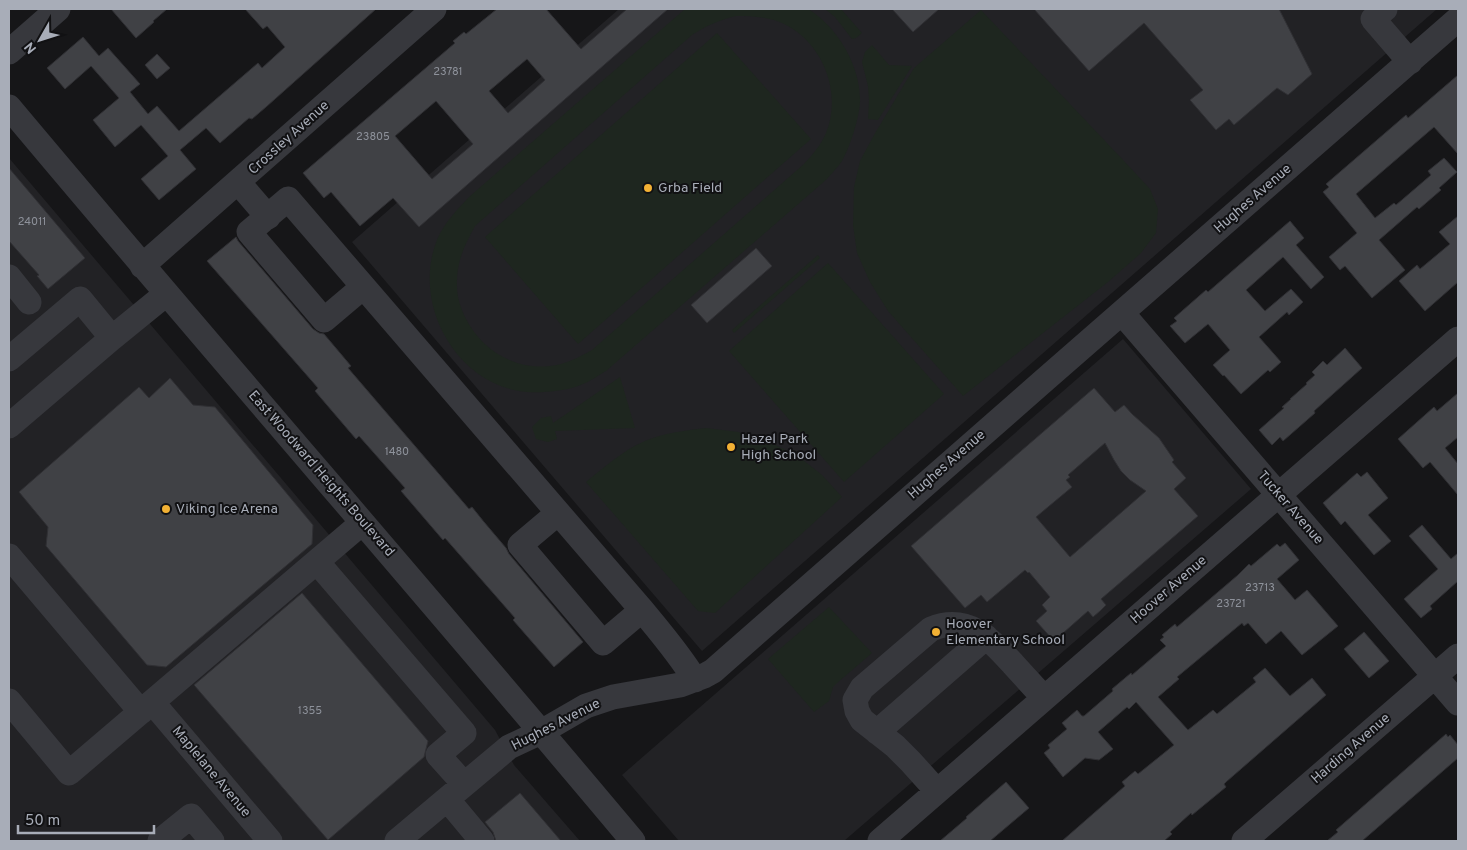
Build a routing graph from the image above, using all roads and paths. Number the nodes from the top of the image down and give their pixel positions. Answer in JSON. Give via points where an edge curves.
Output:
{"nodes":[{"id":1,"x":58,"y":9,"type":"edge"},
{"id":2,"x":434,"y":9,"type":"edge"},
{"id":3,"x":1385,"y":9,"type":"edge"},
{"id":4,"x":1458,"y":19,"type":"edge"},
{"id":5,"x":9,"y":52,"type":"edge"},
{"id":6,"x":1410,"y":62,"type":"junction"},
{"id":7,"x":9,"y":106,"type":"edge"},
{"id":8,"x":238,"y":182,"type":"junction"},
{"id":9,"x":268,"y":217,"type":"junction"},
{"id":10,"x":142,"y":266,"type":"junction"},
{"id":11,"x":9,"y":277,"type":"edge"},
{"id":12,"x":363,"y":287,"type":"junction"},
{"id":13,"x":166,"y":294,"type":"junction"},
{"id":14,"x":29,"y":302,"type":"dead end"},
{"id":15,"x":1122,"y":313,"type":"junction"},
{"id":16,"x":112,"y":338,"type":"junction"},
{"id":17,"x":1458,"y":339,"type":"edge"},
{"id":18,"x":9,"y":359,"type":"edge"},
{"id":19,"x":9,"y":426,"type":"edge"},
{"id":20,"x":1279,"y":494,"type":"junction"},
{"id":21,"x":558,"y":513,"type":"junction"},
{"id":22,"x":362,"y":523,"type":"junction"},
{"id":23,"x":9,"y":556,"type":"edge"},
{"id":24,"x":317,"y":562,"type":"junction"},
{"id":25,"x":642,"y":610,"type":"junction"},
{"id":26,"x":986,"y":637,"type":"junction"},
{"id":27,"x":1458,"y":656,"type":"edge"},
{"id":28,"x":1435,"y":676,"type":"junction"},
{"id":29,"x":695,"y":680,"type":"junction"},
{"id":30,"x":1044,"y":698,"type":"junction"},
{"id":31,"x":9,"y":701,"type":"edge"},
{"id":32,"x":1458,"y":703,"type":"edge"},
{"id":33,"x":147,"y":708,"type":"junction"},
{"id":34,"x":541,"y":732,"type":"junction"},
{"id":35,"x":877,"y":732,"type":"junction"},
{"id":36,"x":455,"y":791,"type":"junction"},
{"id":37,"x":937,"y":792,"type":"junction"},
{"id":38,"x":160,"y":841,"type":"edge"},
{"id":39,"x":212,"y":841,"type":"edge"},
{"id":40,"x":270,"y":841,"type":"edge"},
{"id":41,"x":397,"y":841,"type":"edge"},
{"id":42,"x":482,"y":841,"type":"edge"},
{"id":43,"x":633,"y":841,"type":"edge"},
{"id":44,"x":880,"y":841,"type":"edge"},
{"id":45,"x":1244,"y":841,"type":"edge"}],
"edges":[{"from":1,"to":5,"type":"street"},
{"from":2,"to":8,"type":"street","name":"Crossley Avenue"},
{"from":3,"to":6,"type":"street","via":[[1373,19]]},
{"from":4,"to":6,"type":"street","name":"Hughes Avenue"},
{"from":6,"to":15,"type":"street","name":"Hughes Avenue"},
{"from":7,"to":10,"type":"street","name":"East Woodward Heights Boulevard"},
{"from":8,"to":9,"type":"street"},
{"from":8,"to":10,"type":"street","name":"Crossley Avenue"},
{"from":9,"to":12,"type":"street","via":[[288,199]]},
{"from":9,"to":12,"type":"street","via":[[249,232],[324,320]]},
{"from":10,"to":13,"type":"street","name":"East Woodward Heights Boulevard"},
{"from":11,"to":14,"type":"street"},
{"from":12,"to":21,"type":"street"},
{"from":13,"to":16,"type":"street"},
{"from":13,"to":22,"type":"street","name":"East Woodward Heights Boulevard"},
{"from":15,"to":20,"type":"street","name":"Tucker Avenue"},
{"from":15,"to":29,"type":"street","name":"Hughes Avenue","via":[[713,671]]},
{"from":16,"to":18,"type":"street","via":[[80,299]]},
{"from":16,"to":19,"type":"street"},
{"from":17,"to":20,"type":"street","name":"Hoover Avenue"},
{"from":20,"to":28,"type":"street","name":"Tucker Avenue"},
{"from":20,"to":30,"type":"street","name":"Hoover Avenue"},
{"from":21,"to":25,"type":"street"},
{"from":21,"to":25,"type":"street","via":[[520,545],[602,643]]},
{"from":22,"to":24,"type":"street"},
{"from":22,"to":34,"type":"street","name":"East Woodward Heights Boulevard"},
{"from":23,"to":33,"type":"street","name":"Maplelane Avenue"},
{"from":24,"to":33,"type":"street"},
{"from":24,"to":36,"type":"street","via":[[464,733],[438,755]]},
{"from":25,"to":29,"type":"street"},
{"from":26,"to":30,"type":"street"},
{"from":26,"to":35,"type":"street"},
{"from":26,"to":35,"type":"street","via":[[960,624],[943,624],[931,629],[862,688],[856,700],[856,711]]},
{"from":27,"to":28,"type":"street","name":"Harding Avenue"},
{"from":28,"to":32,"type":"street","name":"Tucker Avenue"},
{"from":28,"to":45,"type":"street","name":"Harding Avenue"},
{"from":29,"to":34,"type":"street","name":"Hughes Avenue","via":[[586,706]]},
{"from":30,"to":37,"type":"street","name":"Hoover Avenue"},
{"from":31,"to":33,"type":"street","via":[[69,773]]},
{"from":33,"to":40,"type":"street","name":"Maplelane Avenue"},
{"from":34,"to":36,"type":"street","name":"Hughes Avenue","via":[[509,747]]},
{"from":34,"to":43,"type":"street","name":"East Woodward Heights Boulevard"},
{"from":35,"to":37,"type":"street","via":[[905,756]]},
{"from":36,"to":41,"type":"street","name":"Hughes Avenue"},
{"from":36,"to":42,"type":"street"},
{"from":37,"to":44,"type":"street","name":"Hoover Avenue"},
{"from":38,"to":39,"type":"street","via":[[191,816]]}]}
